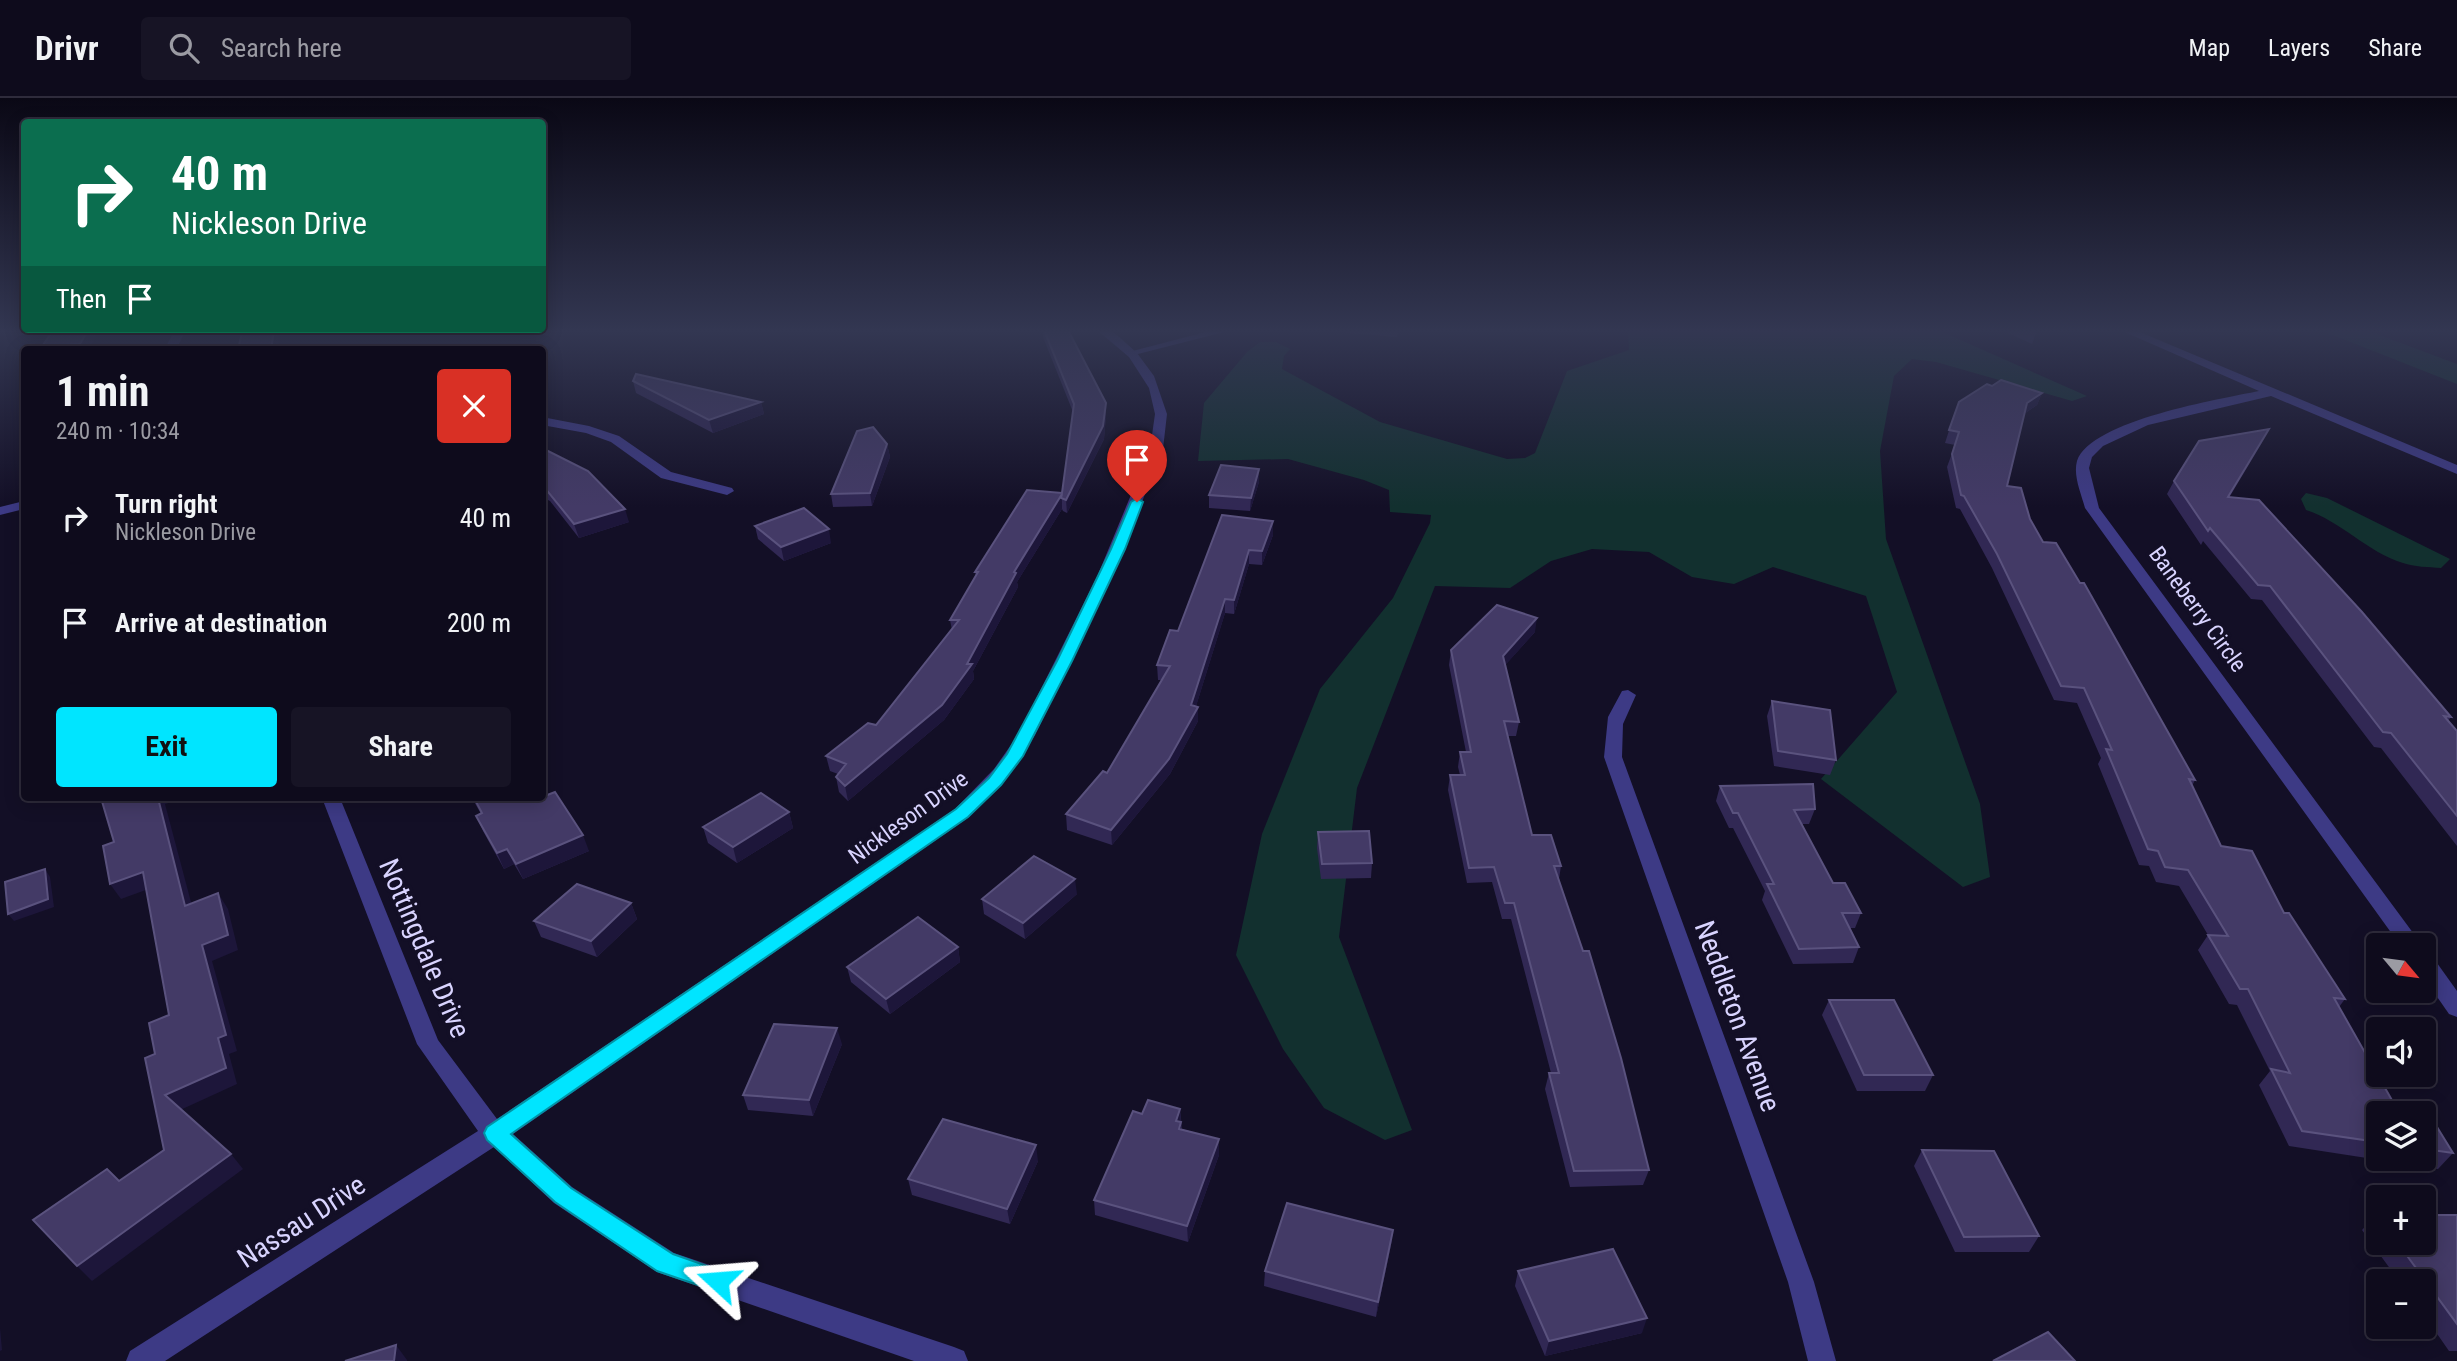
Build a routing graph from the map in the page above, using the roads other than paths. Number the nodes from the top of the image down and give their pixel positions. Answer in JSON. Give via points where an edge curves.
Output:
{"nodes":[{"id":1,"x":1154,"y":389,"type":"edge"},
{"id":2,"x":2264,"y":389,"type":"edge"},
{"id":3,"x":2271,"y":392,"type":"junction"},
{"id":4,"x":546,"y":422,"type":"edge"},
{"id":5,"x":2457,"y":470,"type":"edge"},
{"id":6,"x":727,"y":491,"type":"dead end"},
{"id":7,"x":21,"y":506,"type":"edge"},
{"id":8,"x":0,"y":511,"type":"edge"},
{"id":9,"x":1628,"y":695,"type":"dead end"},
{"id":10,"x":332,"y":801,"type":"edge"},
{"id":11,"x":2402,"y":933,"type":"edge"},
{"id":12,"x":2436,"y":979,"type":"edge"},
{"id":13,"x":2457,"y":1008,"type":"edge"},
{"id":14,"x":495,"y":1133,"type":"junction"},
{"id":15,"x":140,"y":1361,"type":"edge"},
{"id":16,"x":954,"y":1361,"type":"edge"},
{"id":17,"x":1822,"y":1361,"type":"edge"}],
"edges":[{"from":1,"to":14,"type":"street","name":"Nickleson Drive","via":[[1161,411],[1156,455],[1118,549],[1014,756],[995,782],[962,813]]},
{"from":2,"to":3,"type":"street"},
{"from":3,"to":5,"type":"street"},
{"from":3,"to":11,"type":"street","name":"Baneberry Circle","via":[[2130,427],[2109,436],[2086,456],[2082,471],[2092,508]]},
{"from":4,"to":6,"type":"street","via":[[615,439],[666,475]]},
{"from":7,"to":8,"type":"street"},
{"from":9,"to":17,"type":"street","name":"Neddleton Avenue","via":[[1617,710],[1612,729],[1613,757],[1801,1282]]},
{"from":10,"to":14,"type":"street","name":"Nottingdale Drive","via":[[428,1044]]},
{"from":12,"to":13,"type":"street"},
{"from":14,"to":15,"type":"street","name":"Nassau Drive"},
{"from":14,"to":16,"type":"street","name":"Nottingdale Drive","via":[[563,1195],[666,1263]]}]}
